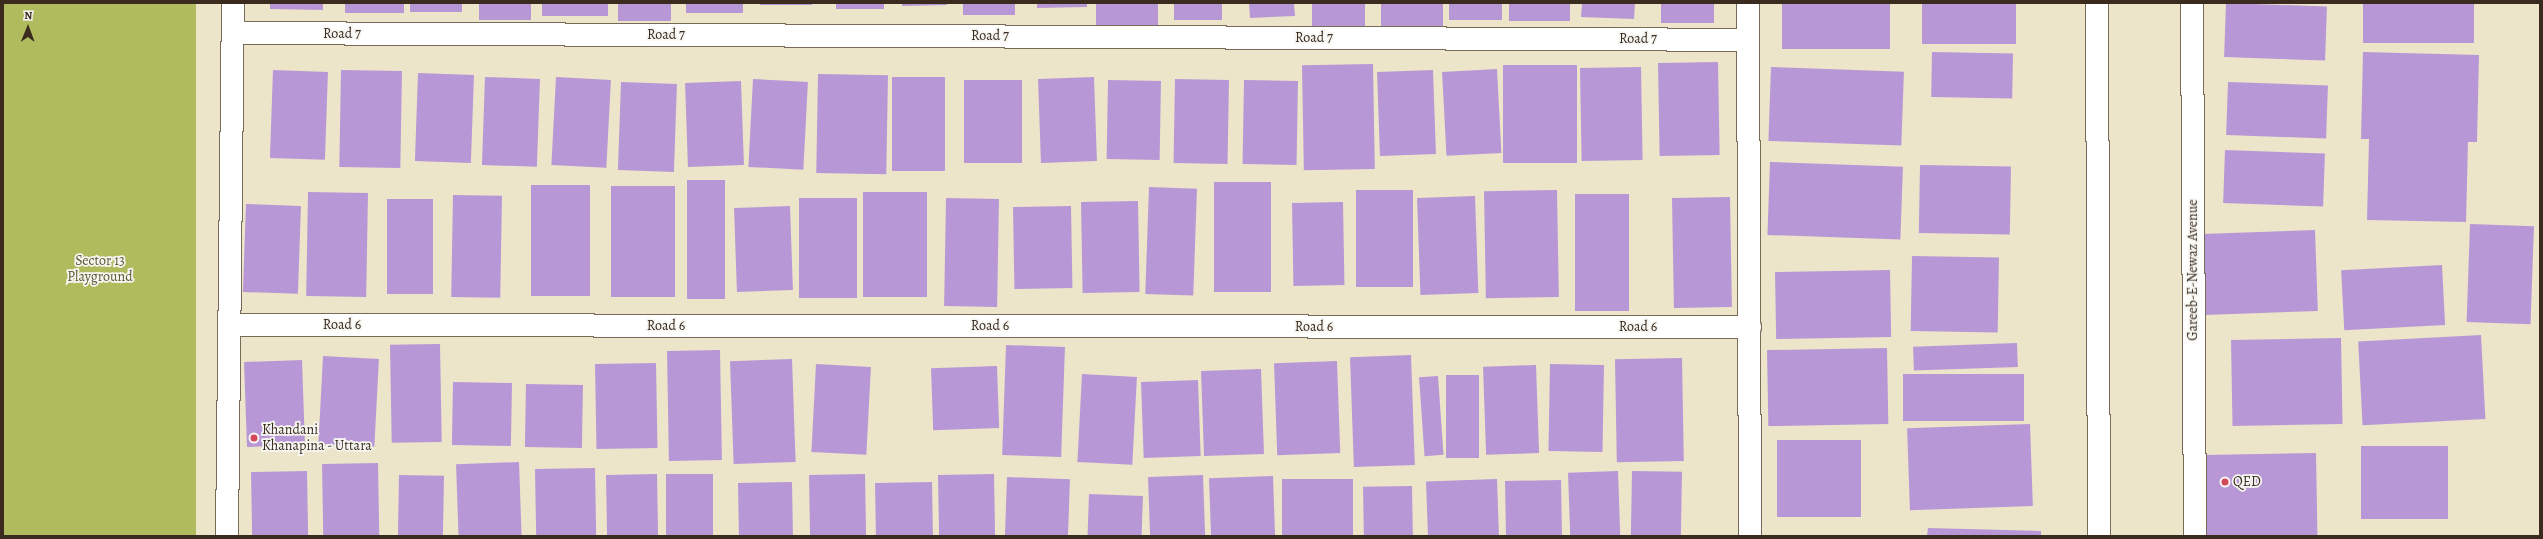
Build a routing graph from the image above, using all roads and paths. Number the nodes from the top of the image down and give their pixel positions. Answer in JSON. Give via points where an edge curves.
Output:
{"nodes":[{"id":1,"x":233,"y":3,"type":"edge"},
{"id":2,"x":1748,"y":3,"type":"edge"},
{"id":3,"x":2097,"y":3,"type":"edge"},
{"id":4,"x":2192,"y":3,"type":"edge"},
{"id":5,"x":232,"y":33,"type":"junction"},
{"id":6,"x":1748,"y":40,"type":"junction"},
{"id":7,"x":230,"y":325,"type":"junction"},
{"id":8,"x":1750,"y":327,"type":"junction"},
{"id":9,"x":227,"y":536,"type":"edge"},
{"id":10,"x":1750,"y":536,"type":"edge"},
{"id":11,"x":2099,"y":536,"type":"edge"},
{"id":12,"x":2195,"y":536,"type":"edge"}],
"edges":[{"from":1,"to":5,"type":"street"},
{"from":2,"to":6,"type":"street"},
{"from":3,"to":11,"type":"street"},
{"from":4,"to":12,"type":"street","name":"Gareeb-E-Newaz Avenue"},
{"from":5,"to":6,"type":"street","name":"Road 7"},
{"from":5,"to":7,"type":"street"},
{"from":6,"to":8,"type":"street"},
{"from":7,"to":8,"type":"street","name":"Road 6"},
{"from":7,"to":9,"type":"street"},
{"from":8,"to":10,"type":"street"}]}
